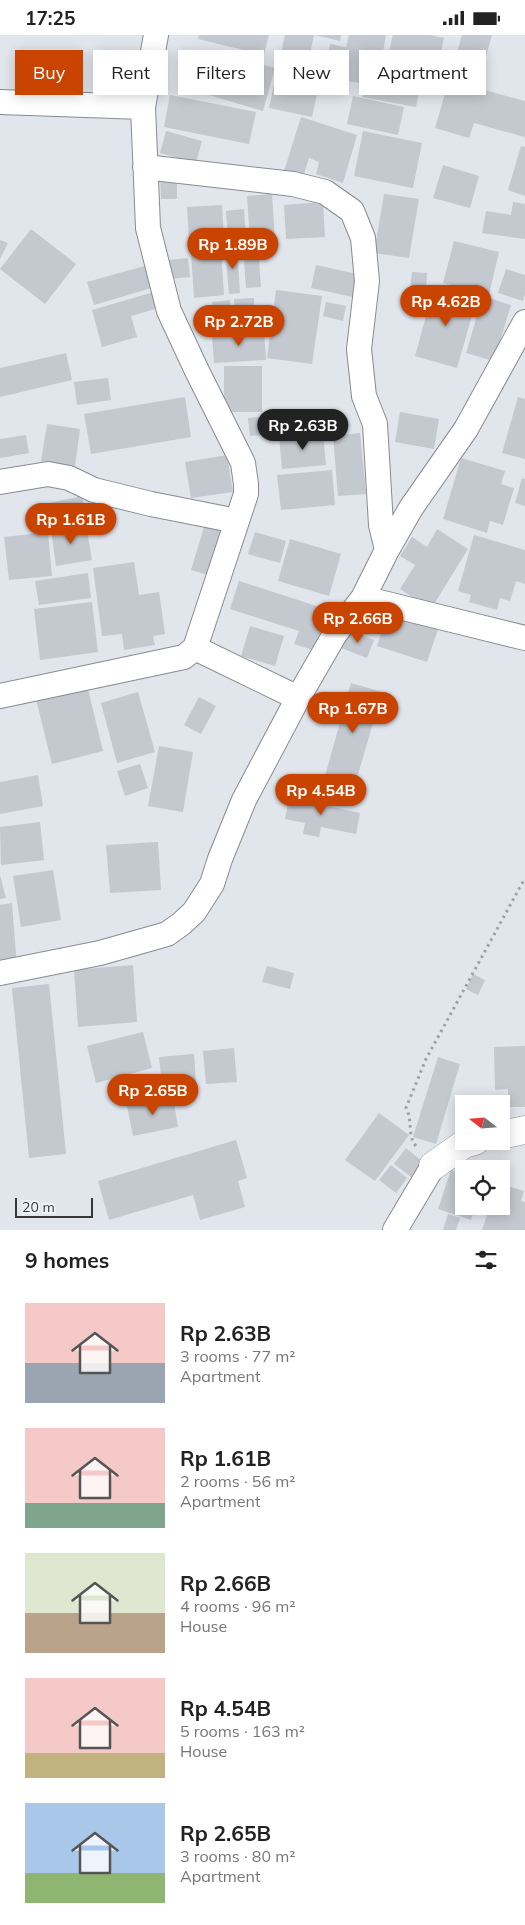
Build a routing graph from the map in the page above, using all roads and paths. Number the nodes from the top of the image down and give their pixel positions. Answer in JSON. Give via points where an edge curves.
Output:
{"nodes":[{"id":1,"x":156,"y":35,"type":"edge"},
{"id":2,"x":0,"y":102,"type":"edge"},
{"id":3,"x":143,"y":107,"type":"junction"},
{"id":4,"x":145,"y":167,"type":"junction"},
{"id":5,"x":524,"y":325,"type":"edge"},
{"id":6,"x":0,"y":483,"type":"edge"},
{"id":7,"x":237,"y":521,"type":"junction"},
{"id":8,"x":387,"y":550,"type":"junction"},
{"id":9,"x":362,"y":598,"type":"junction"},
{"id":10,"x":525,"y":638,"type":"edge"},
{"id":11,"x":195,"y":648,"type":"junction"},
{"id":12,"x":0,"y":696,"type":"edge"},
{"id":13,"x":298,"y":698,"type":"junction"},
{"id":14,"x":525,"y":878,"type":"edge"},
{"id":15,"x":0,"y":973,"type":"edge"},
{"id":16,"x":525,"y":1130,"type":"edge"},
{"id":17,"x":510,"y":1133,"type":"edge"},
{"id":18,"x":456,"y":1150,"type":"edge"},
{"id":19,"x":433,"y":1166,"type":"junction"},
{"id":20,"x":395,"y":1230,"type":"edge"}],
"edges":[{"from":1,"to":3,"type":"street"},
{"from":2,"to":3,"type":"street"},
{"from":3,"to":4,"type":"street"},
{"from":4,"to":7,"type":"street","via":[[148,228],[169,311],[243,463],[246,494]]},
{"from":4,"to":8,"type":"street","via":[[293,184],[325,192],[352,211],[363,238],[367,281],[359,349],[364,396],[375,424],[381,525]]},
{"from":5,"to":8,"type":"street","via":[[466,429],[411,508]]},
{"from":6,"to":7,"type":"street","via":[[48,474],[69,478],[94,490]]},
{"from":7,"to":11,"type":"street"},
{"from":8,"to":9,"type":"street"},
{"from":9,"to":10,"type":"street"},
{"from":9,"to":13,"type":"street","via":[[335,634]]},
{"from":11,"to":12,"type":"street","via":[[184,657]]},
{"from":11,"to":13,"type":"street"},
{"from":13,"to":15,"type":"street","via":[[244,800],[212,884],[194,912],[181,924],[167,934],[100,953]]},
{"from":14,"to":19,"type":"path","via":[[426,1059],[406,1108],[413,1142]]},
{"from":16,"to":17,"type":"street"},
{"from":18,"to":19,"type":"street"},
{"from":19,"to":20,"type":"street"}]}
